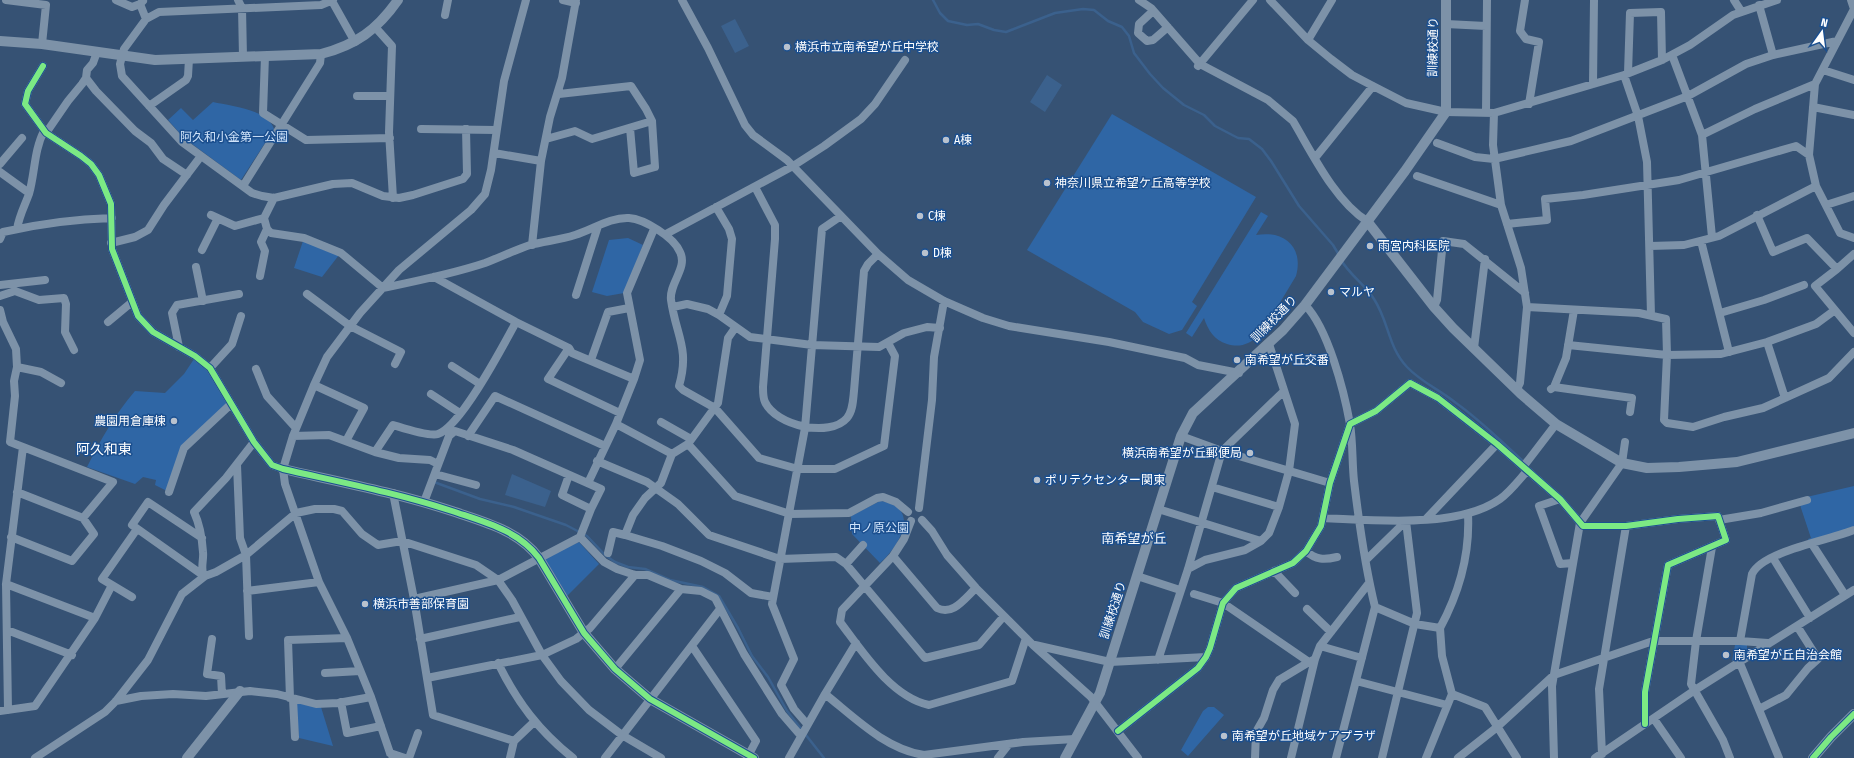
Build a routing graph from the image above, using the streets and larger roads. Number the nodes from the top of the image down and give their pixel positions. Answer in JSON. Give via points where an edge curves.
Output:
{"nodes":[{"id":1,"x":6,"y":0,"type":"edge"},
{"id":2,"x":116,"y":0,"type":"edge"},
{"id":3,"x":238,"y":0,"type":"edge"},
{"id":4,"x":333,"y":0,"type":"edge"},
{"id":5,"x":398,"y":0,"type":"edge"},
{"id":6,"x":448,"y":0,"type":"edge"},
{"id":7,"x":526,"y":0,"type":"edge"},
{"id":8,"x":563,"y":0,"type":"edge"},
{"id":9,"x":682,"y":0,"type":"edge"},
{"id":10,"x":1139,"y":0,"type":"edge"},
{"id":11,"x":1253,"y":0,"type":"edge"},
{"id":12,"x":1270,"y":0,"type":"edge"},
{"id":13,"x":1332,"y":0,"type":"edge"},
{"id":14,"x":1446,"y":0,"type":"edge"},
{"id":15,"x":1487,"y":0,"type":"edge"},
{"id":16,"x":1525,"y":0,"type":"edge"},
{"id":17,"x":1734,"y":0,"type":"edge"},
{"id":18,"x":1777,"y":0,"type":"edge"},
{"id":19,"x":1851,"y":0,"type":"edge"},
{"id":20,"x":1591,"y":1,"type":"edge"},
{"id":21,"x":142,"y":2,"type":"edge"},
{"id":22,"x":576,"y":2,"type":"edge"},
{"id":23,"x":1759,"y":5,"type":"junction"},
{"id":24,"x":242,"y":8,"type":"junction"},
{"id":25,"x":1154,"y":11,"type":"junction"},
{"id":26,"x":1741,"y":11,"type":"junction"},
{"id":27,"x":445,"y":15,"type":"dead end"},
{"id":28,"x":146,"y":19,"type":"junction"},
{"id":29,"x":1446,"y":24,"type":"junction"},
{"id":30,"x":1486,"y":26,"type":"junction"},
{"id":31,"x":375,"y":27,"type":"junction"},
{"id":32,"x":1168,"y":27,"type":"junction"},
{"id":33,"x":1308,"y":40,"type":"junction"},
{"id":34,"x":0,"y":41,"type":"edge"},
{"id":35,"x":1838,"y":41,"type":"junction"},
{"id":36,"x":355,"y":42,"type":"junction"},
{"id":37,"x":42,"y":44,"type":"junction"},
{"id":38,"x":97,"y":52,"type":"junction"},
{"id":39,"x":321,"y":54,"type":"junction"},
{"id":40,"x":121,"y":55,"type":"junction"},
{"id":41,"x":1672,"y":55,"type":"junction"},
{"id":42,"x":1773,"y":55,"type":"junction"},
{"id":43,"x":265,"y":56,"type":"junction"},
{"id":44,"x":243,"y":57,"type":"junction"},
{"id":45,"x":189,"y":59,"type":"junction"},
{"id":46,"x":905,"y":60,"type":"dead end"},
{"id":47,"x":1662,"y":60,"type":"junction"},
{"id":48,"x":1199,"y":65,"type":"junction"},
{"id":49,"x":43,"y":66,"type":"dead end"},
{"id":50,"x":1823,"y":70,"type":"junction"},
{"id":51,"x":1626,"y":74,"type":"junction"},
{"id":52,"x":86,"y":78,"type":"junction"},
{"id":53,"x":1854,"y":80,"type":"edge"},
{"id":54,"x":1593,"y":84,"type":"junction"},
{"id":55,"x":1815,"y":84,"type":"junction"},
{"id":56,"x":1373,"y":86,"type":"junction"},
{"id":57,"x":559,"y":94,"type":"junction"},
{"id":58,"x":357,"y":96,"type":"dead end"},
{"id":59,"x":390,"y":96,"type":"junction"},
{"id":60,"x":1688,"y":96,"type":"junction"},
{"id":61,"x":1528,"y":104,"type":"junction"},
{"id":62,"x":149,"y":106,"type":"junction"},
{"id":63,"x":1813,"y":107,"type":"junction"},
{"id":64,"x":1446,"y":112,"type":"junction"},
{"id":65,"x":1490,"y":113,"type":"junction"},
{"id":66,"x":1854,"y":115,"type":"edge"},
{"id":67,"x":1638,"y":116,"type":"junction"},
{"id":68,"x":652,"y":121,"type":"junction"},
{"id":69,"x":281,"y":125,"type":"junction"},
{"id":70,"x":630,"y":128,"type":"junction"},
{"id":71,"x":421,"y":129,"type":"dead end"},
{"id":72,"x":466,"y":129,"type":"junction"},
{"id":73,"x":496,"y":130,"type":"junction"},
{"id":74,"x":45,"y":132,"type":"junction"},
{"id":75,"x":1702,"y":135,"type":"junction"},
{"id":76,"x":22,"y":138,"type":"dead end"},
{"id":77,"x":390,"y":138,"type":"junction"},
{"id":78,"x":546,"y":139,"type":"junction"},
{"id":79,"x":1437,"y":143,"type":"dead end"},
{"id":80,"x":494,"y":153,"type":"junction"},
{"id":81,"x":1809,"y":155,"type":"junction"},
{"id":82,"x":201,"y":156,"type":"junction"},
{"id":83,"x":1315,"y":158,"type":"junction"},
{"id":84,"x":1494,"y":159,"type":"junction"},
{"id":85,"x":541,"y":161,"type":"junction"},
{"id":86,"x":0,"y":164,"type":"edge"},
{"id":87,"x":793,"y":166,"type":"junction"},
{"id":88,"x":0,"y":172,"type":"edge"},
{"id":89,"x":1706,"y":172,"type":"junction"},
{"id":90,"x":187,"y":175,"type":"junction"},
{"id":91,"x":1417,"y":176,"type":"dead end"},
{"id":92,"x":1648,"y":184,"type":"junction"},
{"id":93,"x":243,"y":186,"type":"junction"},
{"id":94,"x":1816,"y":186,"type":"junction"},
{"id":95,"x":755,"y":187,"type":"junction"},
{"id":96,"x":29,"y":193,"type":"junction"},
{"id":97,"x":1854,"y":196,"type":"edge"},
{"id":98,"x":274,"y":198,"type":"junction"},
{"id":99,"x":393,"y":198,"type":"junction"},
{"id":100,"x":1501,"y":205,"type":"junction"},
{"id":101,"x":1826,"y":205,"type":"junction"},
{"id":102,"x":716,"y":207,"type":"junction"},
{"id":103,"x":1757,"y":215,"type":"junction"},
{"id":104,"x":840,"y":216,"type":"junction"},
{"id":105,"x":112,"y":218,"type":"junction"},
{"id":106,"x":264,"y":218,"type":"junction"},
{"id":107,"x":1367,"y":221,"type":"junction"},
{"id":108,"x":1507,"y":224,"type":"junction"},
{"id":109,"x":598,"y":226,"type":"junction"},
{"id":110,"x":17,"y":229,"type":"junction"},
{"id":111,"x":267,"y":229,"type":"junction"},
{"id":112,"x":654,"y":229,"type":"junction"},
{"id":113,"x":666,"y":234,"type":"junction"},
{"id":114,"x":1712,"y":237,"type":"junction"},
{"id":115,"x":1854,"y":238,"type":"edge"},
{"id":116,"x":0,"y":239,"type":"edge"},
{"id":117,"x":1701,"y":241,"type":"junction"},
{"id":118,"x":111,"y":243,"type":"junction"},
{"id":119,"x":532,"y":244,"type":"junction"},
{"id":120,"x":1650,"y":246,"type":"junction"},
{"id":121,"x":202,"y":250,"type":"dead end"},
{"id":122,"x":878,"y":254,"type":"junction"},
{"id":123,"x":1854,"y":254,"type":"edge"},
{"id":124,"x":1485,"y":259,"type":"junction"},
{"id":125,"x":196,"y":267,"type":"dead end"},
{"id":126,"x":1837,"y":268,"type":"junction"},
{"id":127,"x":260,"y":276,"type":"dead end"},
{"id":128,"x":434,"y":277,"type":"junction"},
{"id":129,"x":45,"y":280,"type":"dead end"},
{"id":130,"x":0,"y":285,"type":"edge"},
{"id":131,"x":1804,"y":285,"type":"dead end"},
{"id":132,"x":383,"y":288,"type":"junction"},
{"id":133,"x":1525,"y":293,"type":"junction"},
{"id":134,"x":239,"y":294,"type":"dead end"},
{"id":135,"x":307,"y":294,"type":"dead end"},
{"id":136,"x":576,"y":295,"type":"dead end"},
{"id":137,"x":0,"y":296,"type":"edge"},
{"id":138,"x":203,"y":301,"type":"junction"},
{"id":139,"x":944,"y":301,"type":"junction"},
{"id":140,"x":132,"y":302,"type":"junction"},
{"id":141,"x":1305,"y":305,"type":"junction"},
{"id":142,"x":673,"y":307,"type":"junction"},
{"id":143,"x":1434,"y":307,"type":"junction"},
{"id":144,"x":1528,"y":307,"type":"junction"},
{"id":145,"x":629,"y":308,"type":"junction"},
{"id":146,"x":0,"y":310,"type":"edge"},
{"id":147,"x":1574,"y":310,"type":"junction"},
{"id":148,"x":1835,"y":310,"type":"junction"},
{"id":149,"x":1720,"y":313,"type":"junction"},
{"id":150,"x":719,"y":315,"type":"junction"},
{"id":151,"x":1651,"y":315,"type":"junction"},
{"id":152,"x":242,"y":316,"type":"dead end"},
{"id":153,"x":108,"y":322,"type":"dead end"},
{"id":154,"x":516,"y":322,"type":"junction"},
{"id":155,"x":350,"y":326,"type":"junction"},
{"id":156,"x":735,"y":328,"type":"junction"},
{"id":157,"x":940,"y":328,"type":"junction"},
{"id":158,"x":1854,"y":333,"type":"edge"},
{"id":159,"x":768,"y":340,"type":"junction"},
{"id":160,"x":1767,"y":342,"type":"junction"},
{"id":161,"x":888,"y":343,"type":"junction"},
{"id":162,"x":1269,"y":344,"type":"junction"},
{"id":163,"x":812,"y":345,"type":"junction"},
{"id":164,"x":1568,"y":345,"type":"junction"},
{"id":165,"x":180,"y":347,"type":"junction"},
{"id":166,"x":858,"y":347,"type":"junction"},
{"id":167,"x":569,"y":348,"type":"junction"},
{"id":168,"x":1474,"y":348,"type":"junction"},
{"id":169,"x":74,"y":350,"type":"dead end"},
{"id":170,"x":1729,"y":352,"type":"junction"},
{"id":171,"x":1854,"y":352,"type":"edge"},
{"id":172,"x":1667,"y":355,"type":"junction"},
{"id":173,"x":590,"y":360,"type":"junction"},
{"id":174,"x":395,"y":364,"type":"dead end"},
{"id":175,"x":452,"y":366,"type":"dead end"},
{"id":176,"x":17,"y":367,"type":"junction"},
{"id":177,"x":210,"y":368,"type":"junction"},
{"id":178,"x":256,"y":370,"type":"dead end"},
{"id":179,"x":1239,"y":373,"type":"junction"},
{"id":180,"x":634,"y":379,"type":"junction"},
{"id":181,"x":60,"y":383,"type":"dead end"},
{"id":182,"x":314,"y":384,"type":"junction"},
{"id":183,"x":480,"y":384,"type":"junction"},
{"id":184,"x":1517,"y":389,"type":"junction"},
{"id":185,"x":1284,"y":391,"type":"junction"},
{"id":186,"x":430,"y":394,"type":"dead end"},
{"id":187,"x":1785,"y":398,"type":"junction"},
{"id":188,"x":231,"y":404,"type":"junction"},
{"id":189,"x":715,"y":408,"type":"junction"},
{"id":190,"x":1630,"y":412,"type":"dead end"},
{"id":191,"x":460,"y":413,"type":"junction"},
{"id":192,"x":620,"y":413,"type":"junction"},
{"id":193,"x":661,"y":422,"type":"dead end"},
{"id":194,"x":616,"y":424,"type":"junction"},
{"id":195,"x":1350,"y":424,"type":"junction"},
{"id":196,"x":1556,"y":424,"type":"junction"},
{"id":197,"x":805,"y":428,"type":"junction"},
{"id":198,"x":295,"y":432,"type":"junction"},
{"id":199,"x":1854,"y":434,"type":"edge"},
{"id":200,"x":468,"y":436,"type":"junction"},
{"id":201,"x":1181,"y":436,"type":"junction"},
{"id":202,"x":346,"y":441,"type":"junction"},
{"id":203,"x":689,"y":441,"type":"junction"},
{"id":204,"x":254,"y":442,"type":"junction"},
{"id":205,"x":1625,"y":442,"type":"dead end"},
{"id":206,"x":1497,"y":444,"type":"junction"},
{"id":207,"x":605,"y":446,"type":"junction"},
{"id":208,"x":23,"y":447,"type":"junction"},
{"id":209,"x":1222,"y":451,"type":"junction"},
{"id":210,"x":375,"y":452,"type":"junction"},
{"id":211,"x":672,"y":454,"type":"junction"},
{"id":212,"x":597,"y":461,"type":"junction"},
{"id":213,"x":1622,"y":463,"type":"junction"},
{"id":214,"x":438,"y":464,"type":"junction"},
{"id":215,"x":237,"y":465,"type":"junction"},
{"id":216,"x":283,"y":469,"type":"junction"},
{"id":217,"x":798,"y":469,"type":"junction"},
{"id":218,"x":1525,"y":469,"type":"junction"},
{"id":219,"x":1289,"y":471,"type":"junction"},
{"id":220,"x":435,"y":474,"type":"junction"},
{"id":221,"x":569,"y":475,"type":"junction"},
{"id":222,"x":588,"y":483,"type":"junction"},
{"id":223,"x":1330,"y":483,"type":"junction"},
{"id":224,"x":476,"y":485,"type":"dead end"},
{"id":225,"x":1212,"y":486,"type":"junction"},
{"id":226,"x":655,"y":489,"type":"junction"},
{"id":227,"x":17,"y":492,"type":"junction"},
{"id":228,"x":169,"y":492,"type":"dead end"},
{"id":229,"x":393,"y":493,"type":"junction"},
{"id":230,"x":1560,"y":499,"type":"junction"},
{"id":231,"x":1807,"y":500,"type":"dead end"},
{"id":232,"x":424,"y":502,"type":"junction"},
{"id":233,"x":1279,"y":507,"type":"junction"},
{"id":234,"x":919,"y":508,"type":"junction"},
{"id":235,"x":591,"y":509,"type":"junction"},
{"id":236,"x":1158,"y":509,"type":"junction"},
{"id":237,"x":908,"y":512,"type":"junction"},
{"id":238,"x":296,"y":513,"type":"junction"},
{"id":239,"x":790,"y":514,"type":"junction"},
{"id":240,"x":1468,"y":514,"type":"junction"},
{"id":241,"x":83,"y":518,"type":"junction"},
{"id":242,"x":1323,"y":518,"type":"junction"},
{"id":243,"x":1426,"y":519,"type":"junction"},
{"id":244,"x":922,"y":520,"type":"junction"},
{"id":245,"x":1360,"y":520,"type":"junction"},
{"id":246,"x":1719,"y":520,"type":"junction"},
{"id":247,"x":1406,"y":521,"type":"junction"},
{"id":248,"x":911,"y":522,"type":"junction"},
{"id":249,"x":1201,"y":522,"type":"junction"},
{"id":250,"x":1580,"y":524,"type":"junction"},
{"id":251,"x":1626,"y":526,"type":"junction"},
{"id":252,"x":137,"y":529,"type":"junction"},
{"id":253,"x":1854,"y":530,"type":"edge"},
{"id":254,"x":625,"y":535,"type":"junction"},
{"id":255,"x":11,"y":537,"type":"junction"},
{"id":256,"x":580,"y":537,"type":"junction"},
{"id":257,"x":202,"y":538,"type":"junction"},
{"id":258,"x":402,"y":541,"type":"junction"},
{"id":259,"x":1261,"y":541,"type":"junction"},
{"id":260,"x":1812,"y":544,"type":"junction"},
{"id":261,"x":863,"y":546,"type":"dead end"},
{"id":262,"x":1712,"y":547,"type":"junction"},
{"id":263,"x":1306,"y":551,"type":"junction"},
{"id":264,"x":608,"y":553,"type":"dead end"},
{"id":265,"x":246,"y":555,"type":"junction"},
{"id":266,"x":892,"y":556,"type":"junction"},
{"id":267,"x":1337,"y":557,"type":"dead end"},
{"id":268,"x":540,"y":558,"type":"junction"},
{"id":269,"x":1773,"y":558,"type":"junction"},
{"id":270,"x":780,"y":559,"type":"junction"},
{"id":271,"x":1366,"y":560,"type":"junction"},
{"id":272,"x":1573,"y":563,"type":"junction"},
{"id":273,"x":846,"y":564,"type":"junction"},
{"id":274,"x":1188,"y":569,"type":"junction"},
{"id":275,"x":1274,"y":571,"type":"junction"},
{"id":276,"x":635,"y":575,"type":"junction"},
{"id":277,"x":204,"y":576,"type":"junction"},
{"id":278,"x":1137,"y":576,"type":"junction"},
{"id":279,"x":498,"y":580,"type":"junction"},
{"id":280,"x":319,"y":582,"type":"junction"},
{"id":281,"x":1369,"y":583,"type":"junction"},
{"id":282,"x":6,"y":584,"type":"junction"},
{"id":283,"x":112,"y":585,"type":"junction"},
{"id":284,"x":864,"y":585,"type":"junction"},
{"id":285,"x":976,"y":588,"type":"junction"},
{"id":286,"x":681,"y":589,"type":"junction"},
{"id":287,"x":1180,"y":590,"type":"junction"},
{"id":288,"x":1854,"y":590,"type":"edge"},
{"id":289,"x":247,"y":591,"type":"junction"},
{"id":290,"x":1295,"y":593,"type":"dead end"},
{"id":291,"x":1194,"y":594,"type":"dead end"},
{"id":292,"x":1845,"y":595,"type":"junction"},
{"id":293,"x":132,"y":597,"type":"dead end"},
{"id":294,"x":773,"y":597,"type":"junction"},
{"id":295,"x":414,"y":599,"type":"junction"},
{"id":296,"x":1223,"y":603,"type":"junction"},
{"id":297,"x":1375,"y":607,"type":"junction"},
{"id":298,"x":720,"y":608,"type":"junction"},
{"id":299,"x":1307,"y":609,"type":"dead end"},
{"id":300,"x":1004,"y":616,"type":"junction"},
{"id":301,"x":520,"y":617,"type":"junction"},
{"id":302,"x":95,"y":618,"type":"junction"},
{"id":303,"x":1810,"y":618,"type":"junction"},
{"id":304,"x":1415,"y":624,"type":"junction"},
{"id":305,"x":1797,"y":626,"type":"junction"},
{"id":306,"x":1440,"y":628,"type":"junction"},
{"id":307,"x":7,"y":630,"type":"junction"},
{"id":308,"x":1331,"y":632,"type":"junction"},
{"id":309,"x":584,"y":633,"type":"junction"},
{"id":310,"x":249,"y":636,"type":"dead end"},
{"id":311,"x":347,"y":638,"type":"junction"},
{"id":312,"x":1026,"y":638,"type":"junction"},
{"id":313,"x":212,"y":639,"type":"dead end"},
{"id":314,"x":420,"y":639,"type":"junction"},
{"id":315,"x":1653,"y":641,"type":"junction"},
{"id":316,"x":1696,"y":641,"type":"junction"},
{"id":317,"x":1740,"y":641,"type":"junction"},
{"id":318,"x":856,"y":643,"type":"junction"},
{"id":319,"x":1768,"y":643,"type":"junction"},
{"id":320,"x":1033,"y":645,"type":"junction"},
{"id":321,"x":692,"y":646,"type":"junction"},
{"id":322,"x":1320,"y":646,"type":"junction"},
{"id":323,"x":72,"y":655,"type":"junction"},
{"id":324,"x":542,"y":655,"type":"junction"},
{"id":325,"x":1605,"y":656,"type":"junction"},
{"id":326,"x":1206,"y":657,"type":"junction"},
{"id":327,"x":1362,"y":658,"type":"junction"},
{"id":328,"x":1158,"y":660,"type":"junction"},
{"id":329,"x":1312,"y":660,"type":"junction"},
{"id":330,"x":1739,"y":661,"type":"junction"},
{"id":331,"x":1110,"y":662,"type":"junction"},
{"id":332,"x":498,"y":663,"type":"junction"},
{"id":333,"x":615,"y":669,"type":"junction"},
{"id":334,"x":360,"y":671,"type":"junction"},
{"id":335,"x":325,"y":673,"type":"dead end"},
{"id":336,"x":1554,"y":675,"type":"junction"},
{"id":337,"x":426,"y":678,"type":"junction"},
{"id":338,"x":1356,"y":681,"type":"junction"},
{"id":339,"x":1695,"y":690,"type":"junction"},
{"id":340,"x":240,"y":691,"type":"junction"},
{"id":341,"x":1399,"y":693,"type":"junction"},
{"id":342,"x":222,"y":694,"type":"junction"},
{"id":343,"x":825,"y":694,"type":"junction"},
{"id":344,"x":1452,"y":694,"type":"junction"},
{"id":345,"x":371,"y":697,"type":"junction"},
{"id":346,"x":291,"y":698,"type":"junction"},
{"id":347,"x":650,"y":699,"type":"junction"},
{"id":348,"x":116,"y":701,"type":"junction"},
{"id":349,"x":342,"y":702,"type":"junction"},
{"id":350,"x":1096,"y":704,"type":"junction"},
{"id":351,"x":1447,"y":704,"type":"junction"},
{"id":352,"x":1759,"y":710,"type":"junction"},
{"id":353,"x":4,"y":711,"type":"edge"},
{"id":354,"x":1854,"y":714,"type":"edge"},
{"id":355,"x":1654,"y":719,"type":"junction"},
{"id":356,"x":534,"y":722,"type":"junction"},
{"id":357,"x":807,"y":724,"type":"junction"},
{"id":358,"x":1645,"y":724,"type":"junction"},
{"id":359,"x":381,"y":726,"type":"junction"},
{"id":360,"x":1496,"y":728,"type":"junction"},
{"id":361,"x":1118,"y":731,"type":"junction"},
{"id":362,"x":418,"y":733,"type":"dead end"},
{"id":363,"x":622,"y":736,"type":"junction"},
{"id":364,"x":801,"y":736,"type":"junction"},
{"id":365,"x":295,"y":737,"type":"dead end"},
{"id":366,"x":1075,"y":739,"type":"junction"},
{"id":367,"x":514,"y":741,"type":"junction"},
{"id":368,"x":1009,"y":744,"type":"junction"},
{"id":369,"x":392,"y":755,"type":"edge"},
{"id":370,"x":1598,"y":756,"type":"edge"},
{"id":371,"x":750,"y":757,"type":"edge"},
{"id":372,"x":35,"y":758,"type":"edge"},
{"id":373,"x":187,"y":758,"type":"edge"},
{"id":374,"x":405,"y":758,"type":"edge"},
{"id":375,"x":409,"y":758,"type":"edge"},
{"id":376,"x":510,"y":758,"type":"edge"},
{"id":377,"x":573,"y":758,"type":"edge"},
{"id":378,"x":605,"y":758,"type":"edge"},
{"id":379,"x":661,"y":758,"type":"edge"},
{"id":380,"x":789,"y":758,"type":"edge"},
{"id":381,"x":998,"y":758,"type":"edge"},
{"id":382,"x":1065,"y":758,"type":"edge"},
{"id":383,"x":1138,"y":758,"type":"edge"},
{"id":384,"x":1255,"y":758,"type":"edge"},
{"id":385,"x":1291,"y":758,"type":"edge"},
{"id":386,"x":1336,"y":758,"type":"edge"},
{"id":387,"x":1382,"y":758,"type":"edge"},
{"id":388,"x":1426,"y":758,"type":"edge"},
{"id":389,"x":1458,"y":758,"type":"edge"},
{"id":390,"x":1517,"y":758,"type":"edge"},
{"id":391,"x":1554,"y":758,"type":"edge"},
{"id":392,"x":1682,"y":758,"type":"edge"},
{"id":393,"x":1730,"y":758,"type":"edge"},
{"id":394,"x":1779,"y":758,"type":"edge"},
{"id":395,"x":1813,"y":758,"type":"edge"}],
"edges":[{"from":1,"to":37,"type":"street","via":[[46,5]]},
{"from":2,"to":21,"type":"street","via":[[132,7]]},
{"from":3,"to":24,"type":"street"},
{"from":4,"to":24,"type":"street","via":[[321,6]]},
{"from":4,"to":36,"type":"street"},
{"from":5,"to":31,"type":"street"},
{"from":6,"to":27,"type":"street"},
{"from":7,"to":73,"type":"street","via":[[504,80]]},
{"from":8,"to":22,"type":"street"},
{"from":9,"to":87,"type":"street","via":[[745,125],[753,135]]},
{"from":10,"to":25,"type":"street"},
{"from":11,"to":48,"type":"street"},
{"from":12,"to":33,"type":"street"},
{"from":13,"to":33,"type":"street"},
{"from":14,"to":29,"type":"street","name":"訓練校通り"},
{"from":15,"to":30,"type":"street"},
{"from":16,"to":61,"type":"street","via":[[1520,31],[1526,39],[1539,42]]},
{"from":17,"to":26,"type":"street"},
{"from":18,"to":23,"type":"street"},
{"from":19,"to":35,"type":"street","via":[[1854,9]]},
{"from":20,"to":54,"type":"street"},
{"from":21,"to":28,"type":"street"},
{"from":22,"to":57,"type":"street"},
{"from":23,"to":26,"type":"street"},
{"from":23,"to":42,"type":"street"},
{"from":24,"to":28,"type":"street","via":[[160,12]]},
{"from":24,"to":44,"type":"street"},
{"from":25,"to":32,"type":"street"},
{"from":25,"to":32,"type":"street","via":[[1139,24],[1138,33],[1147,41],[1153,40]]},
{"from":26,"to":41,"type":"street"},
{"from":28,"to":40,"type":"street"},
{"from":29,"to":30,"type":"street"},
{"from":29,"to":64,"type":"street","name":"訓練校通り"},
{"from":30,"to":65,"type":"street"},
{"from":31,"to":36,"type":"street"},
{"from":31,"to":59,"type":"street","via":[[392,46]]},
{"from":32,"to":48,"type":"street"},
{"from":33,"to":56,"type":"street","via":[[1352,75]]},
{"from":34,"to":37,"type":"street"},
{"from":35,"to":42,"type":"street"},
{"from":35,"to":50,"type":"street"},
{"from":36,"to":39,"type":"street"},
{"from":37,"to":38,"type":"street"},
{"from":38,"to":40,"type":"street"},
{"from":38,"to":52,"type":"street","via":[[87,70]]},
{"from":39,"to":43,"type":"street"},
{"from":39,"to":69,"type":"street","via":[[320,63]]},
{"from":40,"to":45,"type":"street","via":[[155,60]]},
{"from":40,"to":62,"type":"street","via":[[122,76]]},
{"from":41,"to":47,"type":"street"},
{"from":41,"to":60,"type":"street"},
{"from":42,"to":60,"type":"street","via":[[1746,64]]},
{"from":43,"to":44,"type":"street"},
{"from":43,"to":69,"type":"street","via":[[263,113]]},
{"from":44,"to":45,"type":"street"},
{"from":45,"to":62,"type":"street","via":[[186,80]]},
{"from":46,"to":87,"type":"street","via":[[875,104],[861,119]]},
{"from":47,"to":51,"type":"street"},
{"from":47,"to":51,"type":"street","via":[[1661,12],[1630,13]]},
{"from":48,"to":83,"type":"street","via":[[1268,100],[1287,115]]},
{"from":49,"to":74,"type":"street","via":[[28,91],[25,104]]},
{"from":50,"to":53,"type":"street"},
{"from":50,"to":55,"type":"street"},
{"from":51,"to":54,"type":"street"},
{"from":51,"to":67,"type":"street"},
{"from":52,"to":74,"type":"street"},
{"from":52,"to":90,"type":"street","via":[[164,159]]},
{"from":54,"to":61,"type":"street"},
{"from":55,"to":63,"type":"street"},
{"from":55,"to":75,"type":"street","via":[[1755,108]]},
{"from":56,"to":64,"type":"street","via":[[1406,103]]},
{"from":56,"to":83,"type":"street"},
{"from":57,"to":68,"type":"street","via":[[631,86]]},
{"from":57,"to":78,"type":"street","via":[[550,117]]},
{"from":58,"to":59,"type":"street"},
{"from":59,"to":77,"type":"street"},
{"from":60,"to":67,"type":"street"},
{"from":60,"to":75,"type":"street"},
{"from":61,"to":65,"type":"street"},
{"from":62,"to":82,"type":"street","via":[[182,142]]},
{"from":63,"to":66,"type":"street"},
{"from":63,"to":81,"type":"street"},
{"from":64,"to":65,"type":"street"},
{"from":64,"to":107,"type":"street","name":"訓練校通り"},
{"from":65,"to":84,"type":"street"},
{"from":67,"to":84,"type":"street","via":[[1571,141]]},
{"from":67,"to":92,"type":"street","via":[[1645,146]]},
{"from":68,"to":70,"type":"street"},
{"from":68,"to":70,"type":"street","via":[[655,167],[634,173]]},
{"from":69,"to":77,"type":"street","via":[[306,140]]},
{"from":69,"to":93,"type":"street"},
{"from":70,"to":78,"type":"street","via":[[592,139],[575,130]]},
{"from":71,"to":72,"type":"street"},
{"from":72,"to":73,"type":"street"},
{"from":72,"to":99,"type":"street","via":[[467,174],[463,179],[410,196]]},
{"from":73,"to":80,"type":"street"},
{"from":74,"to":96,"type":"street","via":[[39,140]]},
{"from":74,"to":105,"type":"street","via":[[91,164],[107,191]]},
{"from":75,"to":89,"type":"street"},
{"from":76,"to":86,"type":"street"},
{"from":77,"to":99,"type":"street"},
{"from":78,"to":85,"type":"street"},
{"from":79,"to":84,"type":"street","via":[[1475,157]]},
{"from":80,"to":85,"type":"street"},
{"from":80,"to":132,"type":"street","via":[[485,194],[478,203],[405,264]]},
{"from":81,"to":89,"type":"street","via":[[1796,146]]},
{"from":81,"to":94,"type":"street"},
{"from":82,"to":90,"type":"street"},
{"from":82,"to":93,"type":"street"},
{"from":83,"to":107,"type":"street","via":[[1337,190]]},
{"from":84,"to":100,"type":"street"},
{"from":85,"to":119,"type":"street"},
{"from":87,"to":95,"type":"street"},
{"from":87,"to":104,"type":"street"},
{"from":88,"to":96,"type":"street"},
{"from":89,"to":92,"type":"street","via":[[1679,180]]},
{"from":89,"to":114,"type":"street"},
{"from":90,"to":118,"type":"street","via":[[148,230],[135,237]]},
{"from":91,"to":100,"type":"street"},
{"from":92,"to":108,"type":"street","via":[[1545,199],[1547,220]]},
{"from":92,"to":120,"type":"street"},
{"from":93,"to":98,"type":"street","via":[[252,193]]},
{"from":94,"to":101,"type":"street"},
{"from":94,"to":103,"type":"street"},
{"from":95,"to":102,"type":"street"},
{"from":95,"to":159,"type":"street","via":[[774,225],[776,239]]},
{"from":96,"to":110,"type":"street"},
{"from":97,"to":101,"type":"street"},
{"from":98,"to":99,"type":"street","via":[[333,184],[352,183]]},
{"from":98,"to":106,"type":"street"},
{"from":100,"to":108,"type":"street"},
{"from":101,"to":115,"type":"street","via":[[1840,232]]},
{"from":102,"to":113,"type":"street"},
{"from":102,"to":150,"type":"street","via":[[732,239],[727,296]]},
{"from":103,"to":114,"type":"street","via":[[1719,236]]},
{"from":103,"to":126,"type":"street","via":[[1773,252],[1807,238]]},
{"from":104,"to":122,"type":"street"},
{"from":104,"to":163,"type":"street","via":[[822,229]]},
{"from":105,"to":110,"type":"street","via":[[94,218]]},
{"from":105,"to":118,"type":"street"},
{"from":106,"to":111,"type":"street"},
{"from":106,"to":121,"type":"street","via":[[235,226],[214,217]]},
{"from":107,"to":141,"type":"street","name":"訓練校通り"},
{"from":107,"to":143,"type":"street"},
{"from":108,"to":133,"type":"street","via":[[1521,268]]},
{"from":109,"to":112,"type":"street","via":[[628,218],[637,219]]},
{"from":109,"to":119,"type":"street","via":[[574,236]]},
{"from":109,"to":136,"type":"street"},
{"from":110,"to":116,"type":"street","via":[[3,232]]},
{"from":111,"to":127,"type":"street","via":[[261,242],[265,251]]},
{"from":111,"to":132,"type":"street","via":[[271,233],[304,238],[342,253]]},
{"from":112,"to":113,"type":"street"},
{"from":112,"to":145,"type":"street","via":[[628,288]]},
{"from":113,"to":142,"type":"street","via":[[680,250],[683,260],[672,290]]},
{"from":114,"to":117,"type":"street"},
{"from":117,"to":120,"type":"street","via":[[1684,245]]},
{"from":117,"to":149,"type":"street"},
{"from":118,"to":140,"type":"street"},
{"from":119,"to":128,"type":"street","via":[[484,263]]},
{"from":120,"to":151,"type":"street"},
{"from":122,"to":139,"type":"street","via":[[908,280]]},
{"from":122,"to":166,"type":"street","via":[[864,271]]},
{"from":123,"to":126,"type":"street"},
{"from":124,"to":133,"type":"street"},
{"from":124,"to":143,"type":"street","via":[[1464,244],[1443,241],[1437,300]]},
{"from":124,"to":168,"type":"street"},
{"from":125,"to":138,"type":"street"},
{"from":126,"to":148,"type":"street","via":[[1816,286]]},
{"from":128,"to":132,"type":"street"},
{"from":128,"to":154,"type":"street"},
{"from":129,"to":130,"type":"street"},
{"from":131,"to":149,"type":"street"},
{"from":132,"to":155,"type":"street"},
{"from":133,"to":144,"type":"street"},
{"from":134,"to":138,"type":"street"},
{"from":135,"to":155,"type":"street"},
{"from":137,"to":169,"type":"street","via":[[15,291],[39,300],[64,298],[65,332]]},
{"from":138,"to":165,"type":"street","via":[[177,305],[172,313]]},
{"from":139,"to":157,"type":"street"},
{"from":139,"to":179,"type":"street","via":[[1009,326],[1109,342],[1185,358],[1198,364]]},
{"from":140,"to":153,"type":"street"},
{"from":140,"to":165,"type":"street","via":[[144,324],[154,333]]},
{"from":141,"to":162,"type":"street","name":"訓練校通り"},
{"from":141,"to":195,"type":"street","via":[[1320,326],[1336,369]]},
{"from":142,"to":150,"type":"street","via":[[687,304]]},
{"from":142,"to":189,"type":"street","via":[[683,347],[683,370],[679,386]]},
{"from":143,"to":168,"type":"street"},
{"from":144,"to":147,"type":"street"},
{"from":144,"to":184,"type":"street","via":[[1520,383]]},
{"from":145,"to":173,"type":"street","via":[[608,312]]},
{"from":145,"to":180,"type":"street","via":[[640,360]]},
{"from":146,"to":176,"type":"street","via":[[16,349]]},
{"from":147,"to":151,"type":"street"},
{"from":147,"to":164,"type":"street"},
{"from":148,"to":158,"type":"street"},
{"from":148,"to":160,"type":"street","via":[[1816,324]]},
{"from":149,"to":170,"type":"street"},
{"from":150,"to":156,"type":"street"},
{"from":151,"to":172,"type":"street","via":[[1666,319]]},
{"from":152,"to":177,"type":"street","via":[[232,344]]},
{"from":154,"to":167,"type":"street"},
{"from":154,"to":183,"type":"street"},
{"from":155,"to":174,"type":"street","via":[[401,352]]},
{"from":155,"to":182,"type":"street","via":[[327,358]]},
{"from":156,"to":159,"type":"street","via":[[750,337]]},
{"from":156,"to":189,"type":"street","via":[[728,338],[718,403]]},
{"from":157,"to":161,"type":"street","via":[[927,327],[904,333]]},
{"from":157,"to":234,"type":"street","via":[[934,357],[932,400]]},
{"from":159,"to":163,"type":"street"},
{"from":159,"to":197,"type":"street","via":[[763,387],[765,402],[787,422]]},
{"from":160,"to":170,"type":"street"},
{"from":160,"to":187,"type":"street"},
{"from":161,"to":166,"type":"street","via":[[879,347]]},
{"from":161,"to":217,"type":"street","via":[[895,356],[884,446],[835,469]]},
{"from":162,"to":179,"type":"street","name":"訓練校通り"},
{"from":162,"to":185,"type":"street"},
{"from":163,"to":166,"type":"street"},
{"from":163,"to":197,"type":"street"},
{"from":164,"to":172,"type":"street"},
{"from":164,"to":190,"type":"street","via":[[1566,358],[1552,388],[1632,398]]},
{"from":165,"to":177,"type":"street"},
{"from":166,"to":197,"type":"street","via":[[852,407],[848,417],[831,427]]},
{"from":167,"to":173,"type":"street","via":[[572,353]]},
{"from":167,"to":192,"type":"street","via":[[548,378]]},
{"from":168,"to":184,"type":"street"},
{"from":170,"to":172,"type":"street"},
{"from":171,"to":187,"type":"street","via":[[1829,378]]},
{"from":172,"to":187,"type":"street","via":[[1664,420],[1667,423],[1693,427],[1763,408]]},
{"from":173,"to":180,"type":"street"},
{"from":175,"to":183,"type":"street"},
{"from":176,"to":181,"type":"street","via":[[41,372]]},
{"from":176,"to":208,"type":"street","via":[[10,442]]},
{"from":177,"to":188,"type":"street"},
{"from":178,"to":198,"type":"street","via":[[267,396]]},
{"from":179,"to":201,"type":"street","name":"訓練校通り","via":[[1193,413]]},
{"from":180,"to":192,"type":"street"},
{"from":182,"to":198,"type":"street"},
{"from":182,"to":202,"type":"street","via":[[364,408]]},
{"from":183,"to":191,"type":"street"},
{"from":184,"to":196,"type":"street"},
{"from":185,"to":209,"type":"street"},
{"from":185,"to":219,"type":"street","via":[[1295,424]]},
{"from":186,"to":191,"type":"street"},
{"from":188,"to":204,"type":"street"},
{"from":188,"to":228,"type":"street","via":[[184,448]]},
{"from":189,"to":203,"type":"street"},
{"from":189,"to":217,"type":"street","via":[[759,458]]},
{"from":191,"to":210,"type":"street","via":[[443,431],[436,434],[393,425]]},
{"from":192,"to":194,"type":"street"},
{"from":193,"to":203,"type":"street"},
{"from":194,"to":207,"type":"street"},
{"from":194,"to":211,"type":"street"},
{"from":195,"to":206,"type":"street","via":[[1376,411],[1410,383],[1438,398]]},
{"from":195,"to":223,"type":"street"},
{"from":195,"to":245,"type":"street"},
{"from":196,"to":213,"type":"street"},
{"from":196,"to":218,"type":"street"},
{"from":197,"to":217,"type":"street"},
{"from":198,"to":202,"type":"street","via":[[330,435]]},
{"from":198,"to":216,"type":"street"},
{"from":199,"to":213,"type":"street","via":[[1737,462],[1679,468],[1648,468]]},
{"from":200,"to":207,"type":"street","via":[[495,396]]},
{"from":200,"to":214,"type":"street","via":[[455,431],[449,436]]},
{"from":200,"to":221,"type":"street","via":[[513,450]]},
{"from":201,"to":209,"type":"street"},
{"from":201,"to":236,"type":"street","name":"訓練校通り"},
{"from":202,"to":210,"type":"street"},
{"from":203,"to":211,"type":"street"},
{"from":203,"to":239,"type":"street","via":[[735,496]]},
{"from":204,"to":215,"type":"street"},
{"from":204,"to":216,"type":"street","via":[[272,465]]},
{"from":205,"to":213,"type":"street"},
{"from":206,"to":218,"type":"street"},
{"from":206,"to":243,"type":"street"},
{"from":207,"to":212,"type":"street"},
{"from":208,"to":227,"type":"street"},
{"from":208,"to":241,"type":"street","via":[[113,482]]},
{"from":209,"to":219,"type":"street"},
{"from":209,"to":225,"type":"street"},
{"from":210,"to":214,"type":"street","via":[[399,458],[430,460]]},
{"from":211,"to":226,"type":"street","via":[[661,483]]},
{"from":212,"to":222,"type":"street"},
{"from":212,"to":226,"type":"street","via":[[647,482]]},
{"from":213,"to":250,"type":"street"},
{"from":214,"to":220,"type":"street"},
{"from":215,"to":257,"type":"street","via":[[194,512],[200,524]]},
{"from":215,"to":265,"type":"street","via":[[240,538]]},
{"from":216,"to":229,"type":"street"},
{"from":216,"to":238,"type":"street","via":[[285,484]]},
{"from":217,"to":239,"type":"street"},
{"from":218,"to":230,"type":"street"},
{"from":218,"to":240,"type":"street","via":[[1500,499]]},
{"from":219,"to":223,"type":"street"},
{"from":219,"to":233,"type":"street"},
{"from":220,"to":224,"type":"street"},
{"from":220,"to":232,"type":"street"},
{"from":221,"to":222,"type":"street"},
{"from":221,"to":235,"type":"street","via":[[562,495]]},
{"from":222,"to":235,"type":"street","via":[[601,489]]},
{"from":223,"to":242,"type":"street"},
{"from":225,"to":233,"type":"street"},
{"from":225,"to":249,"type":"street"},
{"from":226,"to":254,"type":"street","via":[[633,515]]},
{"from":226,"to":270,"type":"street","via":[[678,504],[709,535]]},
{"from":227,"to":241,"type":"street"},
{"from":227,"to":255,"type":"street"},
{"from":229,"to":232,"type":"street"},
{"from":229,"to":258,"type":"street"},
{"from":230,"to":250,"type":"street"},
{"from":230,"to":272,"type":"street","via":[[1539,506],[1560,564]]},
{"from":231,"to":246,"type":"street","via":[[1761,513]]},
{"from":232,"to":268,"type":"street","via":[[491,524],[512,534],[532,548]]},
{"from":233,"to":259,"type":"street","via":[[1269,533]]},
{"from":234,"to":237,"type":"street","via":[[914,507]]},
{"from":234,"to":244,"type":"street","via":[[923,512]]},
{"from":235,"to":256,"type":"street"},
{"from":236,"to":249,"type":"street"},
{"from":236,"to":278,"type":"street","name":"訓練校通り"},
{"from":237,"to":239,"type":"street","via":[[896,502],[883,497],[849,513]]},
{"from":237,"to":248,"type":"street"},
{"from":238,"to":258,"type":"street","via":[[315,509],[342,511],[362,534],[378,545]]},
{"from":238,"to":265,"type":"street"},
{"from":238,"to":280,"type":"street"},
{"from":239,"to":270,"type":"street"},
{"from":240,"to":243,"type":"street"},
{"from":240,"to":306,"type":"street","via":[[1469,538],[1463,571]]},
{"from":241,"to":255,"type":"street","via":[[94,534],[72,561]]},
{"from":242,"to":245,"type":"street"},
{"from":242,"to":263,"type":"street"},
{"from":243,"to":247,"type":"street"},
{"from":244,"to":248,"type":"street"},
{"from":244,"to":285,"type":"street","via":[[947,555]]},
{"from":245,"to":247,"type":"street"},
{"from":245,"to":271,"type":"street"},
{"from":246,"to":251,"type":"street","via":[[1718,516]]},
{"from":246,"to":262,"type":"street","via":[[1726,540]]},
{"from":247,"to":271,"type":"street"},
{"from":247,"to":304,"type":"street","via":[[1417,613]]},
{"from":248,"to":266,"type":"street","via":[[904,539]]},
{"from":249,"to":259,"type":"street"},
{"from":249,"to":274,"type":"street"},
{"from":250,"to":251,"type":"street"},
{"from":250,"to":272,"type":"street"},
{"from":251,"to":325,"type":"street"},
{"from":252,"to":257,"type":"street","via":[[132,525],[148,502]]},
{"from":252,"to":277,"type":"street"},
{"from":252,"to":283,"type":"street","via":[[99,577]]},
{"from":253,"to":260,"type":"street"},
{"from":254,"to":264,"type":"street","via":[[613,532]]},
{"from":254,"to":294,"type":"street","via":[[701,561],[725,573],[751,593]]},
{"from":255,"to":282,"type":"street"},
{"from":256,"to":268,"type":"street"},
{"from":256,"to":276,"type":"street","via":[[604,562]]},
{"from":257,"to":277,"type":"street"},
{"from":258,"to":279,"type":"street","via":[[476,565]]},
{"from":258,"to":295,"type":"street"},
{"from":259,"to":274,"type":"street","via":[[1245,550],[1205,560]]},
{"from":260,"to":269,"type":"street","via":[[1793,548]]},
{"from":260,"to":292,"type":"street"},
{"from":261,"to":273,"type":"street"},
{"from":262,"to":315,"type":"street","via":[[1668,565]]},
{"from":262,"to":316,"type":"street"},
{"from":263,"to":267,"type":"street","via":[[1323,560]]},
{"from":263,"to":275,"type":"street","via":[[1293,563]]},
{"from":265,"to":277,"type":"street"},
{"from":265,"to":289,"type":"street"},
{"from":266,"to":284,"type":"street"},
{"from":266,"to":285,"type":"street","via":[[937,608],[943,611],[953,609]]},
{"from":268,"to":279,"type":"street"},
{"from":268,"to":309,"type":"street"},
{"from":269,"to":303,"type":"street"},
{"from":269,"to":317,"type":"street","via":[[1755,568],[1752,574]]},
{"from":270,"to":273,"type":"street","via":[[836,557]]},
{"from":270,"to":294,"type":"street"},
{"from":271,"to":281,"type":"street"},
{"from":272,"to":336,"type":"street"},
{"from":273,"to":284,"type":"street"},
{"from":274,"to":287,"type":"street"},
{"from":275,"to":290,"type":"street"},
{"from":275,"to":296,"type":"street","via":[[1236,588]]},
{"from":276,"to":286,"type":"street","via":[[648,575]]},
{"from":276,"to":309,"type":"street"},
{"from":277,"to":348,"type":"street","via":[[182,594],[148,660]]},
{"from":278,"to":287,"type":"street"},
{"from":278,"to":331,"type":"street","name":"訓練校通り"},
{"from":279,"to":295,"type":"street"},
{"from":279,"to":301,"type":"street"},
{"from":280,"to":289,"type":"street"},
{"from":280,"to":311,"type":"street"},
{"from":281,"to":297,"type":"street"},
{"from":281,"to":308,"type":"street"},
{"from":282,"to":302,"type":"street"},
{"from":282,"to":307,"type":"street"},
{"from":283,"to":293,"type":"street"},
{"from":283,"to":302,"type":"street"},
{"from":284,"to":300,"type":"street","via":[[926,658],[979,645]]},
{"from":284,"to":318,"type":"street","via":[[842,610],[840,622]]},
{"from":285,"to":300,"type":"street"},
{"from":286,"to":298,"type":"street","via":[[701,591],[715,598]]},
{"from":286,"to":333,"type":"street"},
{"from":287,"to":328,"type":"street"},
{"from":288,"to":292,"type":"street"},
{"from":289,"to":310,"type":"street"},
{"from":291,"to":296,"type":"street"},
{"from":292,"to":303,"type":"street"},
{"from":294,"to":357,"type":"street","via":[[772,604],[794,659],[781,685],[794,709]]},
{"from":295,"to":314,"type":"street"},
{"from":296,"to":326,"type":"street"},
{"from":296,"to":329,"type":"street"},
{"from":297,"to":304,"type":"street"},
{"from":297,"to":327,"type":"street"},
{"from":298,"to":321,"type":"street"},
{"from":298,"to":364,"type":"street","via":[[727,617],[744,654],[782,714]]},
{"from":299,"to":308,"type":"street"},
{"from":300,"to":312,"type":"street"},
{"from":301,"to":314,"type":"street"},
{"from":301,"to":324,"type":"street"},
{"from":302,"to":323,"type":"street"},
{"from":303,"to":305,"type":"street"},
{"from":304,"to":306,"type":"street"},
{"from":304,"to":341,"type":"street"},
{"from":305,"to":319,"type":"street"},
{"from":305,"to":352,"type":"street","via":[[1818,659],[1786,695]]},
{"from":306,"to":344,"type":"street","via":[[1442,656]]},
{"from":307,"to":323,"type":"street"},
{"from":307,"to":353,"type":"street"},
{"from":308,"to":322,"type":"street"},
{"from":309,"to":324,"type":"street"},
{"from":309,"to":333,"type":"street"},
{"from":311,"to":334,"type":"street"},
{"from":311,"to":346,"type":"street","via":[[288,640]]},
{"from":312,"to":318,"type":"street","via":[[1012,681],[929,705],[918,703],[887,681]]},
{"from":312,"to":320,"type":"street"},
{"from":313,"to":342,"type":"street","via":[[207,674],[221,676]]},
{"from":314,"to":337,"type":"street"},
{"from":315,"to":316,"type":"street"},
{"from":315,"to":325,"type":"street"},
{"from":315,"to":358,"type":"street","via":[[1645,692]]},
{"from":316,"to":317,"type":"street"},
{"from":316,"to":339,"type":"street","via":[[1691,684]]},
{"from":317,"to":319,"type":"street"},
{"from":318,"to":343,"type":"street"},
{"from":319,"to":330,"type":"street"},
{"from":320,"to":331,"type":"street"},
{"from":320,"to":350,"type":"street"},
{"from":321,"to":347,"type":"street"},
{"from":321,"to":371,"type":"street","via":[[756,740]]},
{"from":322,"to":327,"type":"street"},
{"from":322,"to":329,"type":"street"},
{"from":323,"to":353,"type":"street","via":[[35,706]]},
{"from":324,"to":332,"type":"street"},
{"from":324,"to":363,"type":"street","via":[[561,681],[589,710]]},
{"from":325,"to":336,"type":"street"},
{"from":325,"to":370,"type":"street","via":[[1599,689]]},
{"from":326,"to":328,"type":"street"},
{"from":326,"to":361,"type":"street","via":[[1198,668]]},
{"from":327,"to":338,"type":"street"},
{"from":328,"to":331,"type":"street"},
{"from":329,"to":384,"type":"street","via":[[1280,680],[1273,690],[1264,718],[1256,732]]},
{"from":329,"to":385,"type":"street"},
{"from":330,"to":339,"type":"street"},
{"from":330,"to":352,"type":"street"},
{"from":331,"to":350,"type":"street","name":"訓練校通り"},
{"from":332,"to":337,"type":"street"},
{"from":332,"to":356,"type":"street","via":[[509,686]]},
{"from":333,"to":347,"type":"street"},
{"from":334,"to":335,"type":"street"},
{"from":334,"to":345,"type":"street"},
{"from":336,"to":360,"type":"street"},
{"from":336,"to":391,"type":"street"},
{"from":337,"to":367,"type":"street","via":[[432,715]]},
{"from":338,"to":341,"type":"street"},
{"from":338,"to":386,"type":"street"},
{"from":339,"to":355,"type":"street"},
{"from":339,"to":393,"type":"street","via":[[1723,740]]},
{"from":340,"to":342,"type":"street"},
{"from":340,"to":346,"type":"street","via":[[277,694]]},
{"from":340,"to":373,"type":"street"},
{"from":341,"to":351,"type":"street"},
{"from":341,"to":387,"type":"street"},
{"from":342,"to":348,"type":"street","via":[[141,696]]},
{"from":343,"to":357,"type":"street"},
{"from":343,"to":368,"type":"street","via":[[878,736],[912,753],[924,755]]},
{"from":344,"to":351,"type":"street"},
{"from":344,"to":360,"type":"street","via":[[1484,707]]},
{"from":345,"to":349,"type":"street"},
{"from":345,"to":359,"type":"street"},
{"from":346,"to":349,"type":"street","via":[[316,704]]},
{"from":346,"to":365,"type":"street"},
{"from":347,"to":363,"type":"street"},
{"from":347,"to":371,"type":"street"},
{"from":348,"to":372,"type":"street","via":[[105,712]]},
{"from":349,"to":359,"type":"street","via":[[347,733]]},
{"from":350,"to":361,"type":"street"},
{"from":350,"to":366,"type":"street","name":"訓練校通り"},
{"from":351,"to":388,"type":"street"},
{"from":352,"to":394,"type":"street"},
{"from":354,"to":395,"type":"street"},
{"from":355,"to":358,"type":"street"},
{"from":355,"to":392,"type":"street"},
{"from":356,"to":367,"type":"street"},
{"from":356,"to":377,"type":"street"},
{"from":357,"to":364,"type":"street"},
{"from":358,"to":370,"type":"street"},
{"from":359,"to":369,"type":"street"},
{"from":360,"to":389,"type":"street"},
{"from":360,"to":390,"type":"street"},
{"from":361,"to":383,"type":"street"},
{"from":362,"to":375,"type":"street"},
{"from":363,"to":378,"type":"street"},
{"from":363,"to":379,"type":"street"},
{"from":364,"to":380,"type":"street"},
{"from":366,"to":368,"type":"street"},
{"from":366,"to":382,"type":"street","name":"訓練校通り"},
{"from":367,"to":376,"type":"street"},
{"from":368,"to":381,"type":"street"},
{"from":369,"to":374,"type":"street"}]}
